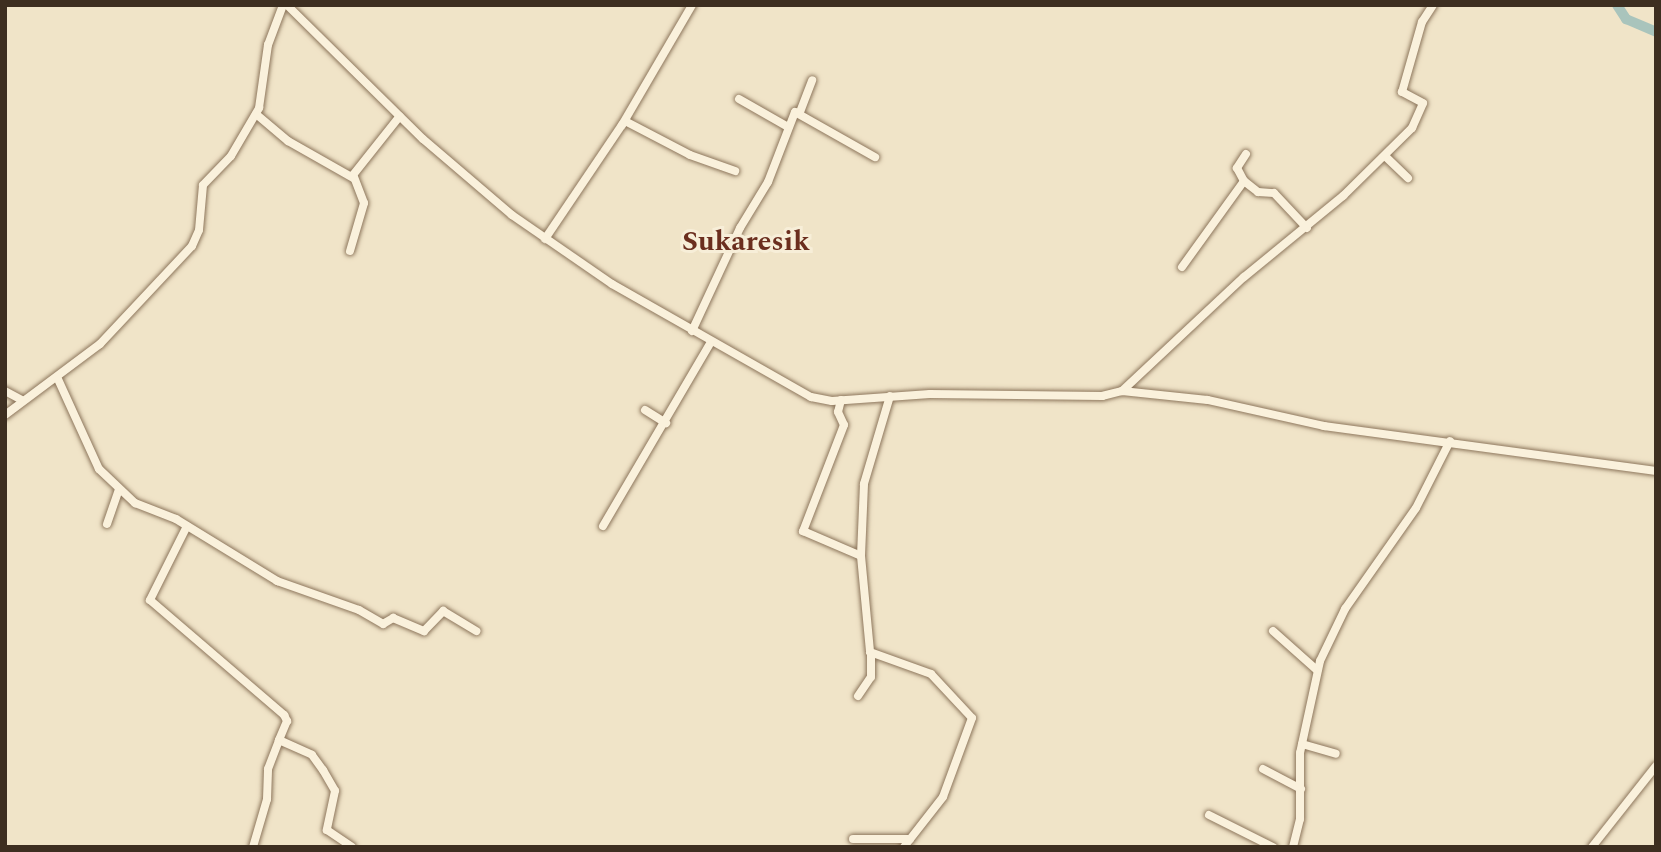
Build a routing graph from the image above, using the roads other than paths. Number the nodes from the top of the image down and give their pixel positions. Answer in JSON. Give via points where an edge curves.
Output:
{"nodes":[{"id":1,"x":285,"y":5,"type":"edge"},
{"id":2,"x":692,"y":5,"type":"edge"},
{"id":3,"x":1433,"y":5,"type":"edge"},
{"id":4,"x":812,"y":80,"type":"dead end"},
{"id":5,"x":738,"y":99,"type":"dead end"},
{"id":6,"x":800,"y":112,"type":"junction"},
{"id":7,"x":256,"y":114,"type":"junction"},
{"id":8,"x":400,"y":116,"type":"junction"},
{"id":9,"x":625,"y":121,"type":"junction"},
{"id":10,"x":788,"y":127,"type":"junction"},
{"id":11,"x":1246,"y":154,"type":"dead end"},
{"id":12,"x":1385,"y":156,"type":"junction"},
{"id":13,"x":875,"y":157,"type":"dead end"},
{"id":14,"x":735,"y":171,"type":"dead end"},
{"id":15,"x":353,"y":178,"type":"junction"},
{"id":16,"x":1408,"y":178,"type":"dead end"},
{"id":17,"x":1244,"y":181,"type":"junction"},
{"id":18,"x":1307,"y":228,"type":"junction"},
{"id":19,"x":545,"y":239,"type":"junction"},
{"id":20,"x":350,"y":251,"type":"dead end"},
{"id":21,"x":1182,"y":267,"type":"dead end"},
{"id":22,"x":692,"y":331,"type":"junction"},
{"id":23,"x":711,"y":342,"type":"junction"},
{"id":24,"x":57,"y":377,"type":"junction"},
{"id":25,"x":5,"y":391,"type":"edge"},
{"id":26,"x":1122,"y":391,"type":"junction"},
{"id":27,"x":890,"y":397,"type":"junction"},
{"id":28,"x":22,"y":400,"type":"junction"},
{"id":29,"x":841,"y":400,"type":"junction"},
{"id":30,"x":645,"y":410,"type":"dead end"},
{"id":31,"x":5,"y":415,"type":"edge"},
{"id":32,"x":666,"y":423,"type":"junction"},
{"id":33,"x":1450,"y":441,"type":"junction"},
{"id":34,"x":1656,"y":471,"type":"edge"},
{"id":35,"x":120,"y":490,"type":"junction"},
{"id":36,"x":107,"y":524,"type":"dead end"},
{"id":37,"x":187,"y":526,"type":"junction"},
{"id":38,"x":603,"y":526,"type":"dead end"},
{"id":39,"x":861,"y":556,"type":"junction"},
{"id":40,"x":476,"y":631,"type":"dead end"},
{"id":41,"x":1273,"y":631,"type":"dead end"},
{"id":42,"x":871,"y":654,"type":"junction"},
{"id":43,"x":1317,"y":670,"type":"junction"},
{"id":44,"x":858,"y":696,"type":"dead end"},
{"id":45,"x":279,"y":740,"type":"junction"},
{"id":46,"x":1302,"y":744,"type":"junction"},
{"id":47,"x":1336,"y":754,"type":"dead end"},
{"id":48,"x":1656,"y":766,"type":"edge"},
{"id":49,"x":1263,"y":769,"type":"dead end"},
{"id":50,"x":1301,"y":789,"type":"junction"},
{"id":51,"x":1209,"y":815,"type":"dead end"},
{"id":52,"x":853,"y":839,"type":"dead end"},
{"id":53,"x":907,"y":843,"type":"edge"},
{"id":54,"x":253,"y":847,"type":"edge"},
{"id":55,"x":352,"y":847,"type":"edge"},
{"id":56,"x":1273,"y":847,"type":"edge"},
{"id":57,"x":1293,"y":847,"type":"edge"},
{"id":58,"x":1592,"y":847,"type":"edge"}],
"edges":[{"from":1,"to":7,"type":"street","via":[[268,44],[267,73]]},
{"from":1,"to":8,"type":"street"},
{"from":2,"to":9,"type":"street"},
{"from":3,"to":12,"type":"street","via":[[1422,22],[1402,92],[1421,102],[1423,109]]},
{"from":4,"to":6,"type":"street"},
{"from":5,"to":10,"type":"street"},
{"from":6,"to":10,"type":"street","via":[[795,112]]},
{"from":6,"to":13,"type":"street"},
{"from":7,"to":15,"type":"street","via":[[288,141]]},
{"from":7,"to":24,"type":"street","via":[[231,156],[203,185],[199,230],[192,246],[100,344]]},
{"from":8,"to":15,"type":"street"},
{"from":8,"to":19,"type":"street","via":[[444,158]]},
{"from":9,"to":14,"type":"street","via":[[690,155]]},
{"from":9,"to":19,"type":"street"},
{"from":10,"to":22,"type":"street","via":[[768,182],[740,228]]},
{"from":11,"to":17,"type":"street","via":[[1237,168]]},
{"from":12,"to":16,"type":"street"},
{"from":12,"to":18,"type":"street"},
{"from":15,"to":20,"type":"street","via":[[364,203]]},
{"from":17,"to":18,"type":"street","via":[[1258,192],[1274,193]]},
{"from":17,"to":21,"type":"street"},
{"from":18,"to":26,"type":"street","via":[[1188,327]]},
{"from":19,"to":22,"type":"street"},
{"from":22,"to":23,"type":"street"},
{"from":23,"to":29,"type":"street","via":[[811,397]]},
{"from":23,"to":32,"type":"street"},
{"from":24,"to":28,"type":"street"},
{"from":24,"to":35,"type":"street","via":[[99,469]]},
{"from":25,"to":28,"type":"street"},
{"from":26,"to":27,"type":"street","via":[[1102,396]]},
{"from":26,"to":33,"type":"street","via":[[1208,400],[1324,426]]},
{"from":27,"to":29,"type":"street"},
{"from":27,"to":39,"type":"street","via":[[864,484]]},
{"from":28,"to":31,"type":"street"},
{"from":29,"to":39,"type":"street","via":[[838,412],[844,425],[803,531]]},
{"from":30,"to":32,"type":"street"},
{"from":32,"to":38,"type":"street"},
{"from":33,"to":34,"type":"street"},
{"from":33,"to":43,"type":"street","via":[[1416,508],[1345,609]]},
{"from":35,"to":36,"type":"street"},
{"from":35,"to":37,"type":"street","via":[[135,503]]},
{"from":37,"to":40,"type":"street","via":[[277,581],[359,610],[383,624],[391,618],[424,631],[443,611]]},
{"from":37,"to":45,"type":"street","via":[[150,600],[284,715]]},
{"from":39,"to":42,"type":"street"},
{"from":41,"to":43,"type":"street"},
{"from":42,"to":44,"type":"street","via":[[871,677]]},
{"from":42,"to":53,"type":"street","via":[[931,674],[972,718],[943,797]]},
{"from":43,"to":46,"type":"street"},
{"from":45,"to":54,"type":"street"},
{"from":45,"to":55,"type":"street","via":[[312,755],[323,770],[335,791],[327,830]]},
{"from":46,"to":47,"type":"street"},
{"from":46,"to":50,"type":"street"},
{"from":48,"to":58,"type":"street"},
{"from":49,"to":50,"type":"street"},
{"from":50,"to":57,"type":"street"},
{"from":51,"to":56,"type":"street"},
{"from":52,"to":53,"type":"street"}]}
